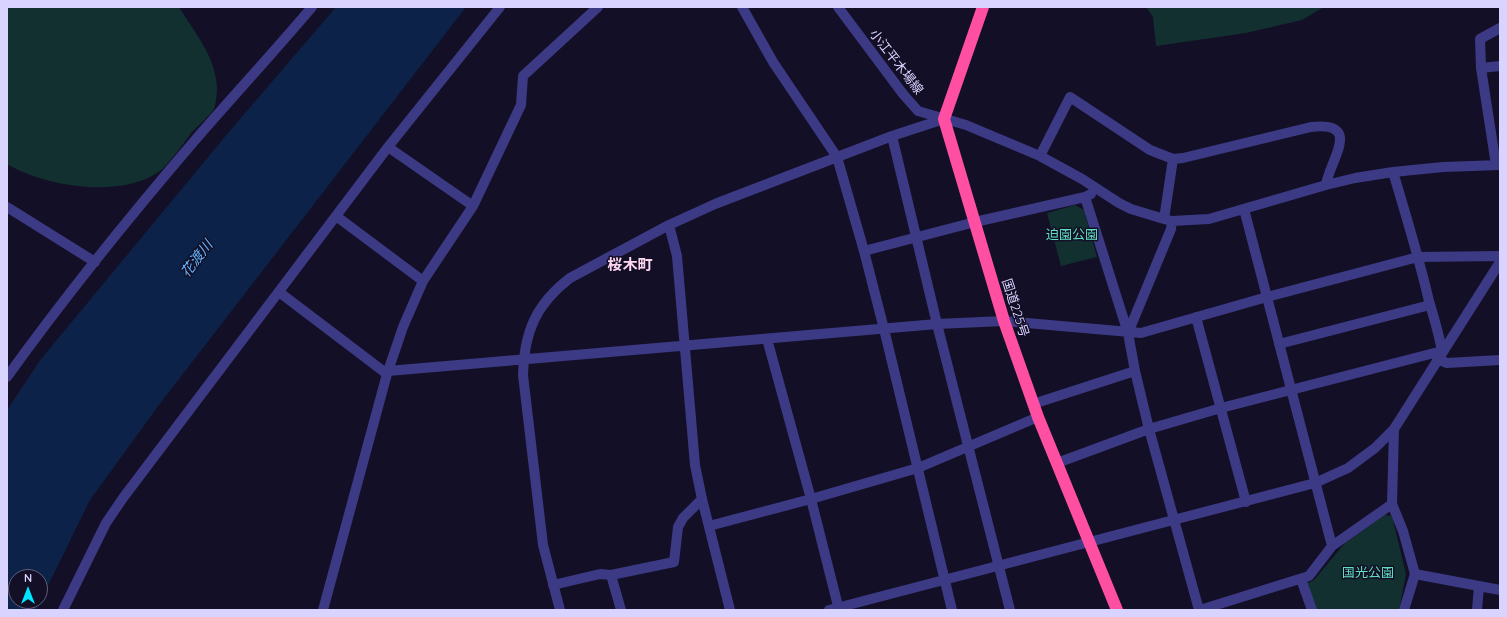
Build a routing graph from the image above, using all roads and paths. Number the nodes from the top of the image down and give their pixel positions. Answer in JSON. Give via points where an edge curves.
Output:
{"nodes":[{"id":1,"x":312,"y":7,"type":"edge"},
{"id":2,"x":500,"y":7,"type":"edge"},
{"id":3,"x":598,"y":7,"type":"edge"},
{"id":4,"x":742,"y":7,"type":"edge"},
{"id":5,"x":838,"y":7,"type":"edge"},
{"id":6,"x":983,"y":7,"type":"edge"},
{"id":7,"x":1500,"y":28,"type":"edge"},
{"id":8,"x":1500,"y":66,"type":"edge"},
{"id":9,"x":1482,"y":68,"type":"junction"},
{"id":10,"x":944,"y":119,"type":"junction"},
{"id":11,"x":892,"y":136,"type":"junction"},
{"id":12,"x":388,"y":147,"type":"junction"},
{"id":13,"x":1040,"y":156,"type":"junction"},
{"id":14,"x":837,"y":157,"type":"junction"},
{"id":15,"x":1173,"y":159,"type":"junction"},
{"id":16,"x":1498,"y":165,"type":"edge"},
{"id":17,"x":1393,"y":172,"type":"junction"},
{"id":18,"x":1326,"y":185,"type":"junction"},
{"id":19,"x":1098,"y":191,"type":"junction"},
{"id":20,"x":1085,"y":197,"type":"junction"},
{"id":21,"x":473,"y":206,"type":"junction"},
{"id":22,"x":7,"y":207,"type":"edge"},
{"id":23,"x":1244,"y":209,"type":"junction"},
{"id":24,"x":336,"y":216,"type":"junction"},
{"id":25,"x":1168,"y":220,"type":"junction"},
{"id":26,"x":974,"y":222,"type":"junction"},
{"id":27,"x":669,"y":225,"type":"junction"},
{"id":28,"x":915,"y":237,"type":"junction"},
{"id":29,"x":864,"y":252,"type":"junction"},
{"id":30,"x":1500,"y":256,"type":"edge"},
{"id":31,"x":1418,"y":257,"type":"junction"},
{"id":32,"x":95,"y":262,"type":"junction"},
{"id":33,"x":1500,"y":262,"type":"edge"},
{"id":34,"x":423,"y":282,"type":"junction"},
{"id":35,"x":279,"y":292,"type":"junction"},
{"id":36,"x":1267,"y":297,"type":"junction"},
{"id":37,"x":1430,"y":305,"type":"junction"},
{"id":38,"x":1196,"y":317,"type":"junction"},
{"id":39,"x":1004,"y":321,"type":"junction"},
{"id":40,"x":936,"y":324,"type":"junction"},
{"id":41,"x":884,"y":329,"type":"junction"},
{"id":42,"x":1128,"y":333,"type":"junction"},
{"id":43,"x":767,"y":339,"type":"junction"},
{"id":44,"x":1279,"y":344,"type":"junction"},
{"id":45,"x":684,"y":345,"type":"junction"},
{"id":46,"x":1440,"y":355,"type":"junction"},
{"id":47,"x":523,"y":359,"type":"junction"},
{"id":48,"x":1500,"y":360,"type":"edge"},
{"id":49,"x":1135,"y":371,"type":"junction"},
{"id":50,"x":387,"y":372,"type":"junction"},
{"id":51,"x":7,"y":377,"type":"edge"},
{"id":52,"x":1291,"y":390,"type":"junction"},
{"id":53,"x":1033,"y":404,"type":"junction"},
{"id":54,"x":1221,"y":408,"type":"junction"},
{"id":55,"x":1038,"y":417,"type":"junction"},
{"id":56,"x":1149,"y":429,"type":"junction"},
{"id":57,"x":1394,"y":429,"type":"junction"},
{"id":58,"x":968,"y":446,"type":"junction"},
{"id":59,"x":1057,"y":463,"type":"junction"},
{"id":60,"x":918,"y":468,"type":"junction"},
{"id":61,"x":1315,"y":483,"type":"junction"},
{"id":62,"x":702,"y":499,"type":"junction"},
{"id":63,"x":811,"y":499,"type":"junction"},
{"id":64,"x":1246,"y":502,"type":"junction"},
{"id":65,"x":1392,"y":504,"type":"junction"},
{"id":66,"x":1174,"y":520,"type":"junction"},
{"id":67,"x":709,"y":526,"type":"junction"},
{"id":68,"x":1090,"y":542,"type":"junction"},
{"id":69,"x":1332,"y":546,"type":"junction"},
{"id":70,"x":998,"y":565,"type":"junction"},
{"id":71,"x":1415,"y":574,"type":"junction"},
{"id":72,"x":611,"y":575,"type":"junction"},
{"id":73,"x":944,"y":579,"type":"junction"},
{"id":74,"x":1301,"y":579,"type":"junction"},
{"id":75,"x":552,"y":585,"type":"junction"},
{"id":76,"x":1479,"y":586,"type":"junction"},
{"id":77,"x":1500,"y":590,"type":"edge"},
{"id":78,"x":836,"y":609,"type":"edge"},
{"id":79,"x":63,"y":610,"type":"edge"},
{"id":80,"x":323,"y":610,"type":"edge"},
{"id":81,"x":560,"y":610,"type":"edge"},
{"id":82,"x":621,"y":610,"type":"edge"},
{"id":83,"x":730,"y":610,"type":"edge"},
{"id":84,"x":952,"y":610,"type":"edge"},
{"id":85,"x":1010,"y":610,"type":"edge"},
{"id":86,"x":1117,"y":610,"type":"edge"},
{"id":87,"x":1200,"y":610,"type":"edge"},
{"id":88,"x":1312,"y":610,"type":"edge"},
{"id":89,"x":1404,"y":610,"type":"edge"},
{"id":90,"x":1477,"y":610,"type":"edge"}],
"edges":[{"from":1,"to":32,"type":"street","via":[[196,139]]},
{"from":2,"to":12,"type":"street"},
{"from":3,"to":21,"type":"street","via":[[522,76],[521,105]]},
{"from":4,"to":14,"type":"street","via":[[773,62]]},
{"from":5,"to":10,"type":"street","name":"小江平木場線","via":[[902,94],[918,111]]},
{"from":6,"to":10,"type":"highway"},
{"from":7,"to":9,"type":"street","via":[[1480,39]]},
{"from":8,"to":9,"type":"street"},
{"from":9,"to":16,"type":"street"},
{"from":10,"to":11,"type":"street"},
{"from":10,"to":13,"type":"street","name":"小江平木場線","via":[[966,125]]},
{"from":10,"to":26,"type":"highway","name":"国道225号"},
{"from":11,"to":14,"type":"street"},
{"from":11,"to":28,"type":"street"},
{"from":12,"to":21,"type":"street"},
{"from":12,"to":24,"type":"street"},
{"from":13,"to":15,"type":"street","via":[[1070,97],[1150,150]]},
{"from":13,"to":19,"type":"street","name":"小江平木場線","via":[[1082,179]]},
{"from":14,"to":27,"type":"street","via":[[715,204]]},
{"from":14,"to":29,"type":"street"},
{"from":15,"to":18,"type":"street","via":[[1323,126],[1338,134],[1340,146],[1327,176]]},
{"from":15,"to":25,"type":"street"},
{"from":16,"to":17,"type":"street"},
{"from":17,"to":18,"type":"street"},
{"from":17,"to":31,"type":"street"},
{"from":18,"to":23,"type":"street"},
{"from":19,"to":20,"type":"street"},
{"from":19,"to":25,"type":"street","name":"小江平木場線","via":[[1131,209]]},
{"from":20,"to":26,"type":"street"},
{"from":20,"to":42,"type":"street"},
{"from":21,"to":34,"type":"street"},
{"from":22,"to":32,"type":"street"},
{"from":23,"to":25,"type":"street","via":[[1209,219]]},
{"from":23,"to":36,"type":"street"},
{"from":24,"to":34,"type":"street"},
{"from":24,"to":35,"type":"street"},
{"from":25,"to":42,"type":"street","via":[[1171,229]]},
{"from":26,"to":28,"type":"street"},
{"from":26,"to":39,"type":"highway","name":"国道225号"},
{"from":27,"to":45,"type":"street","via":[[677,256]]},
{"from":27,"to":47,"type":"street","via":[[570,278],[557,289],[536,316],[526,340]]},
{"from":28,"to":29,"type":"street"},
{"from":28,"to":40,"type":"street"},
{"from":29,"to":41,"type":"street"},
{"from":30,"to":31,"type":"street"},
{"from":31,"to":36,"type":"street"},
{"from":31,"to":37,"type":"street"},
{"from":32,"to":51,"type":"street"},
{"from":33,"to":46,"type":"street"},
{"from":34,"to":50,"type":"street"},
{"from":35,"to":50,"type":"street"},
{"from":35,"to":79,"type":"street","via":[[106,523]]},
{"from":36,"to":38,"type":"street"},
{"from":36,"to":44,"type":"street"},
{"from":37,"to":44,"type":"street"},
{"from":37,"to":46,"type":"street","via":[[1440,334]]},
{"from":38,"to":42,"type":"street","via":[[1141,333]]},
{"from":38,"to":54,"type":"street"},
{"from":39,"to":40,"type":"street"},
{"from":39,"to":42,"type":"street"},
{"from":39,"to":53,"type":"highway","name":"国道225号"},
{"from":40,"to":41,"type":"street"},
{"from":40,"to":58,"type":"street"},
{"from":41,"to":43,"type":"street"},
{"from":41,"to":60,"type":"street"},
{"from":42,"to":49,"type":"street"},
{"from":43,"to":45,"type":"street"},
{"from":43,"to":63,"type":"street"},
{"from":44,"to":52,"type":"street"},
{"from":45,"to":47,"type":"street"},
{"from":45,"to":62,"type":"street","via":[[695,465]]},
{"from":46,"to":48,"type":"street","via":[[1447,363]]},
{"from":46,"to":52,"type":"street"},
{"from":46,"to":57,"type":"street"},
{"from":47,"to":50,"type":"street"},
{"from":47,"to":75,"type":"street","via":[[543,545]]},
{"from":49,"to":53,"type":"street"},
{"from":49,"to":56,"type":"street"},
{"from":50,"to":80,"type":"street"},
{"from":52,"to":54,"type":"street"},
{"from":52,"to":61,"type":"street"},
{"from":53,"to":55,"type":"highway","name":"国道225号"},
{"from":54,"to":56,"type":"street"},
{"from":54,"to":64,"type":"street"},
{"from":55,"to":58,"type":"street"},
{"from":55,"to":59,"type":"highway","name":"国道225号"},
{"from":56,"to":59,"type":"street"},
{"from":56,"to":66,"type":"street"},
{"from":57,"to":61,"type":"street","via":[[1376,448],[1348,468]]},
{"from":57,"to":65,"type":"street"},
{"from":58,"to":60,"type":"street"},
{"from":58,"to":70,"type":"street"},
{"from":59,"to":68,"type":"highway","name":"国道225号"},
{"from":60,"to":63,"type":"street"},
{"from":60,"to":73,"type":"street"},
{"from":61,"to":64,"type":"street"},
{"from":61,"to":69,"type":"street"},
{"from":62,"to":67,"type":"street"},
{"from":62,"to":72,"type":"street","via":[[678,527],[674,562]]},
{"from":63,"to":67,"type":"street"},
{"from":63,"to":78,"type":"street"},
{"from":64,"to":66,"type":"street"},
{"from":65,"to":69,"type":"street"},
{"from":65,"to":71,"type":"street","via":[[1403,531]]},
{"from":66,"to":68,"type":"street"},
{"from":66,"to":87,"type":"street"},
{"from":67,"to":83,"type":"street"},
{"from":68,"to":70,"type":"street"},
{"from":68,"to":86,"type":"highway","name":"国道225号"},
{"from":69,"to":74,"type":"street","via":[[1309,576]]},
{"from":70,"to":73,"type":"street"},
{"from":70,"to":85,"type":"street"},
{"from":71,"to":76,"type":"street"},
{"from":71,"to":89,"type":"street"},
{"from":72,"to":75,"type":"street","via":[[600,574]]},
{"from":72,"to":82,"type":"street"},
{"from":73,"to":78,"type":"street"},
{"from":73,"to":84,"type":"street"},
{"from":74,"to":87,"type":"street"},
{"from":74,"to":88,"type":"street"},
{"from":75,"to":81,"type":"street"},
{"from":76,"to":77,"type":"street"},
{"from":76,"to":90,"type":"street"}]}
